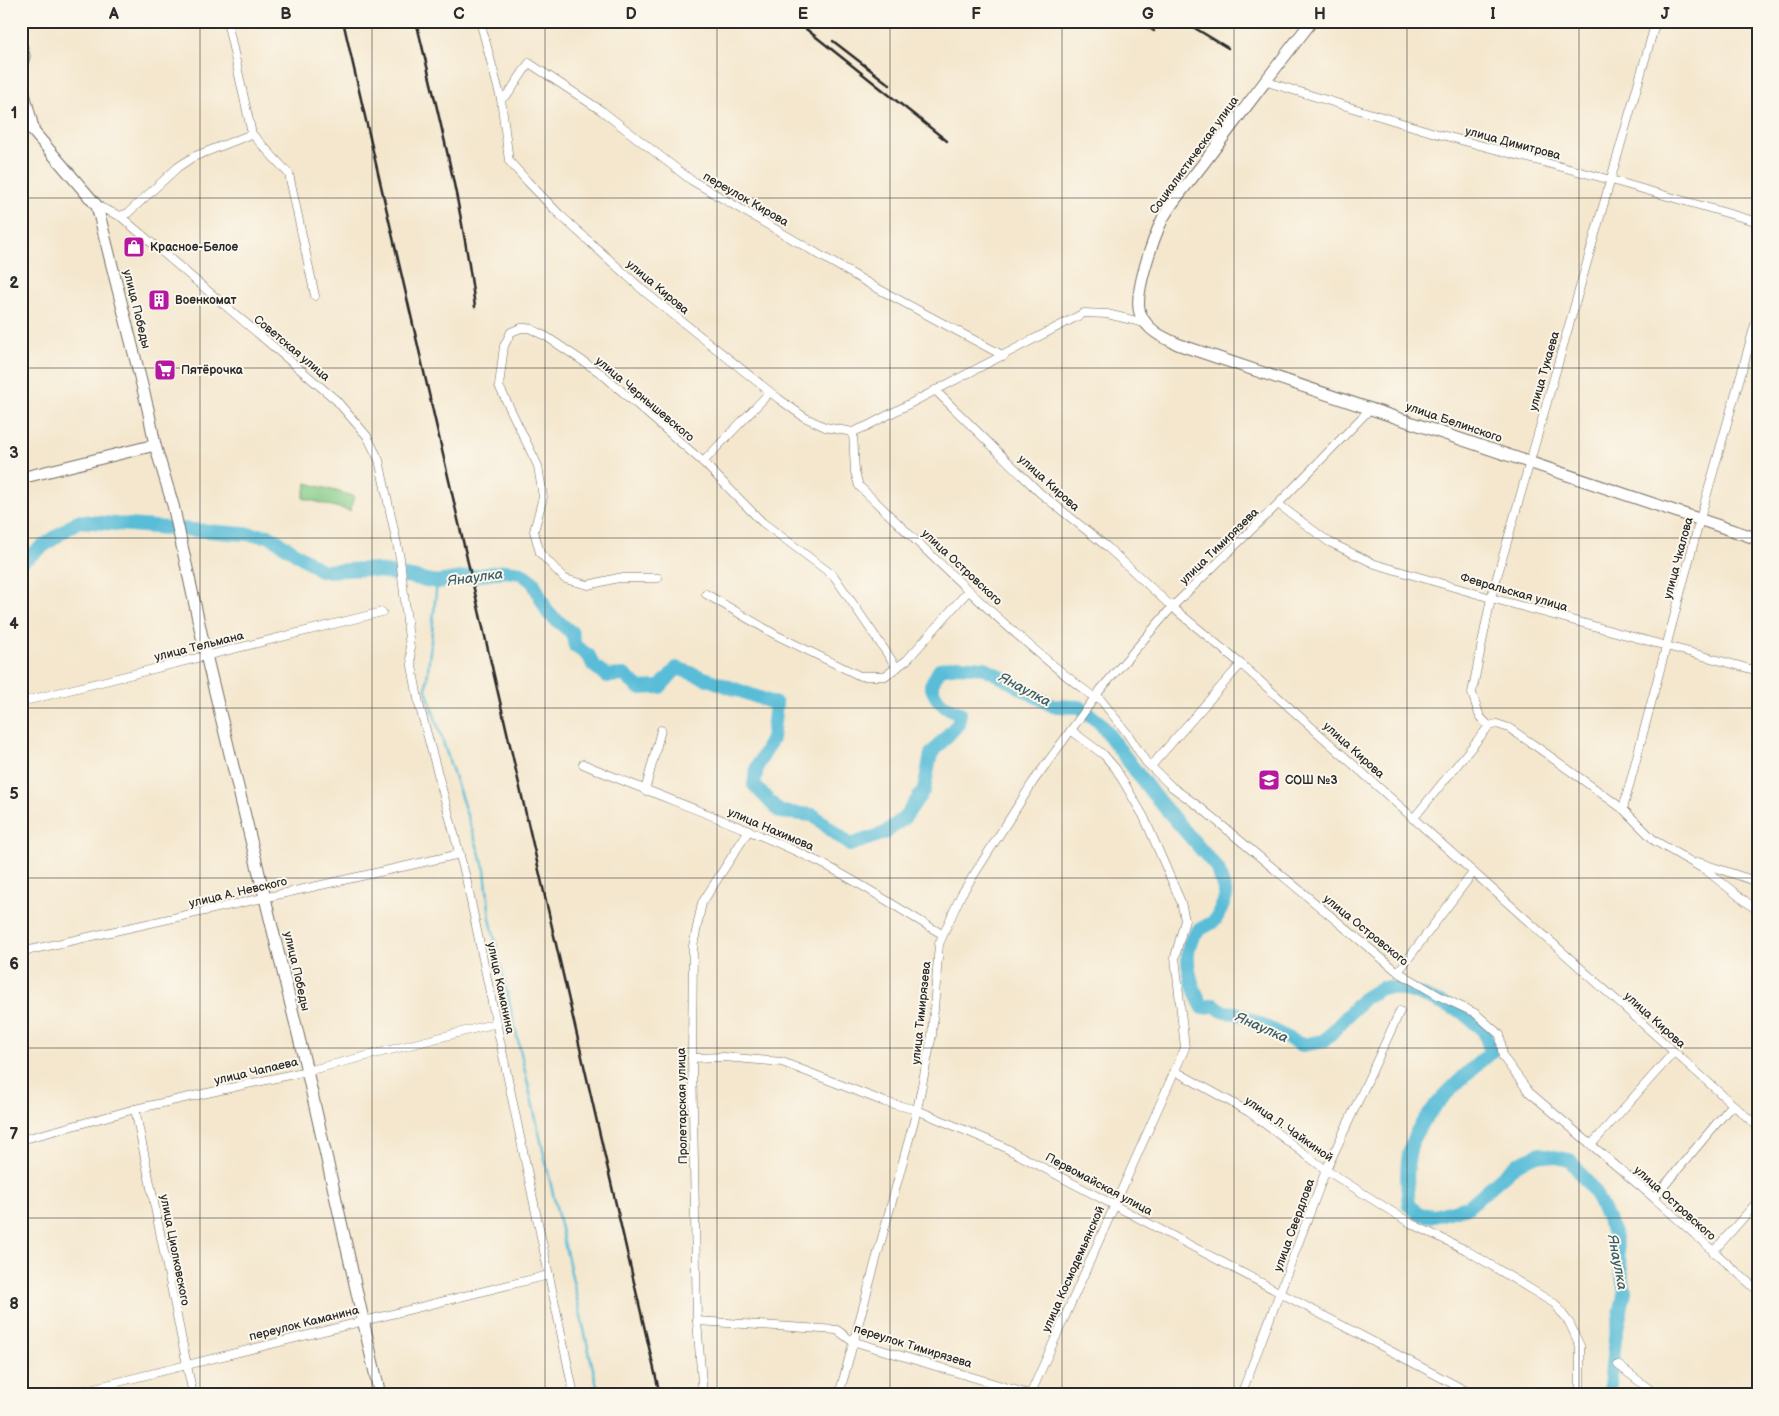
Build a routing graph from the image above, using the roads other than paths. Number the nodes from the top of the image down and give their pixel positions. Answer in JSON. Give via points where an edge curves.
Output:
{"nodes":[{"id":1,"x":227,"y":21,"type":"edge"},
{"id":2,"x":480,"y":21,"type":"edge"},
{"id":3,"x":1312,"y":21,"type":"edge"},
{"id":4,"x":1656,"y":21,"type":"edge"},
{"id":5,"x":21,"y":45,"type":"edge"},
{"id":6,"x":21,"y":67,"type":"edge"},
{"id":7,"x":1264,"y":81,"type":"junction"},
{"id":8,"x":21,"y":82,"type":"edge"},
{"id":9,"x":501,"y":99,"type":"junction"},
{"id":10,"x":21,"y":118,"type":"edge"},
{"id":11,"x":33,"y":130,"type":"junction"},
{"id":12,"x":252,"y":134,"type":"junction"},
{"id":13,"x":1611,"y":180,"type":"junction"},
{"id":14,"x":97,"y":206,"type":"junction"},
{"id":15,"x":120,"y":216,"type":"junction"},
{"id":16,"x":1758,"y":222,"type":"edge"},
{"id":17,"x":315,"y":296,"type":"dead end"},
{"id":18,"x":1758,"y":314,"type":"edge"},
{"id":19,"x":1145,"y":323,"type":"junction"},
{"id":20,"x":1004,"y":356,"type":"junction"},
{"id":21,"x":935,"y":390,"type":"junction"},
{"id":22,"x":770,"y":392,"type":"junction"},
{"id":23,"x":1371,"y":408,"type":"junction"},
{"id":24,"x":853,"y":432,"type":"junction"},
{"id":25,"x":155,"y":445,"type":"junction"},
{"id":26,"x":703,"y":462,"type":"junction"},
{"id":27,"x":1529,"y":463,"type":"junction"},
{"id":28,"x":21,"y":478,"type":"edge"},
{"id":29,"x":1278,"y":504,"type":"junction"},
{"id":30,"x":1700,"y":519,"type":"junction"},
{"id":31,"x":1758,"y":540,"type":"edge"},
{"id":32,"x":658,"y":578,"type":"dead end"},
{"id":33,"x":404,"y":587,"type":"joint"},
{"id":34,"x":969,"y":590,"type":"junction"},
{"id":35,"x":706,"y":594,"type":"dead end"},
{"id":36,"x":1491,"y":598,"type":"junction"},
{"id":37,"x":1172,"y":607,"type":"junction"},
{"id":38,"x":382,"y":612,"type":"dead end"},
{"id":39,"x":1666,"y":645,"type":"junction"},
{"id":40,"x":206,"y":656,"type":"junction"},
{"id":41,"x":1241,"y":664,"type":"junction"},
{"id":42,"x":897,"y":668,"type":"junction"},
{"id":43,"x":1758,"y":671,"type":"edge"},
{"id":44,"x":1096,"y":696,"type":"junction"},
{"id":45,"x":21,"y":702,"type":"edge"},
{"id":46,"x":1489,"y":726,"type":"junction"},
{"id":47,"x":661,"y":730,"type":"dead end"},
{"id":48,"x":1072,"y":731,"type":"junction"},
{"id":49,"x":582,"y":764,"type":"dead end"},
{"id":50,"x":1152,"y":766,"type":"junction"},
{"id":51,"x":645,"y":791,"type":"junction"},
{"id":52,"x":1623,"y":810,"type":"junction"},
{"id":53,"x":1413,"y":819,"type":"junction"},
{"id":54,"x":749,"y":830,"type":"junction"},
{"id":55,"x":460,"y":854,"type":"junction"},
{"id":56,"x":1680,"y":856,"type":"junction"},
{"id":57,"x":1472,"y":874,"type":"junction"},
{"id":58,"x":1758,"y":882,"type":"edge"},
{"id":59,"x":265,"y":897,"type":"junction"},
{"id":60,"x":1758,"y":911,"type":"edge"},
{"id":61,"x":942,"y":934,"type":"junction"},
{"id":62,"x":21,"y":935,"type":"edge"},
{"id":63,"x":23,"y":952,"type":"edge"},
{"id":64,"x":1398,"y":972,"type":"junction"},
{"id":65,"x":1400,"y":1011,"type":"dead end"},
{"id":66,"x":497,"y":1023,"type":"junction"},
{"id":67,"x":1674,"y":1052,"type":"junction"},
{"id":68,"x":692,"y":1058,"type":"junction"},
{"id":69,"x":306,"y":1071,"type":"junction"},
{"id":70,"x":1175,"y":1071,"type":"junction"},
{"id":71,"x":1732,"y":1105,"type":"junction"},
{"id":72,"x":135,"y":1109,"type":"junction"},
{"id":73,"x":917,"y":1110,"type":"junction"},
{"id":74,"x":1758,"y":1127,"type":"edge"},
{"id":75,"x":21,"y":1140,"type":"edge"},
{"id":76,"x":1591,"y":1145,"type":"junction"},
{"id":77,"x":1326,"y":1170,"type":"junction"},
{"id":78,"x":1654,"y":1198,"type":"junction"},
{"id":79,"x":1758,"y":1201,"type":"edge"},
{"id":80,"x":1113,"y":1204,"type":"junction"},
{"id":81,"x":1714,"y":1252,"type":"junction"},
{"id":82,"x":548,"y":1276,"type":"junction"},
{"id":83,"x":1758,"y":1291,"type":"edge"},
{"id":84,"x":1280,"y":1294,"type":"junction"},
{"id":85,"x":362,"y":1320,"type":"junction"},
{"id":86,"x":697,"y":1322,"type":"junction"},
{"id":87,"x":852,"y":1341,"type":"junction"},
{"id":88,"x":187,"y":1365,"type":"junction"},
{"id":89,"x":1618,"y":1365,"type":"dead end"},
{"id":90,"x":66,"y":1395,"type":"edge"},
{"id":91,"x":193,"y":1395,"type":"edge"},
{"id":92,"x":380,"y":1395,"type":"edge"},
{"id":93,"x":574,"y":1395,"type":"edge"},
{"id":94,"x":702,"y":1395,"type":"edge"},
{"id":95,"x":838,"y":1395,"type":"edge"},
{"id":96,"x":1031,"y":1395,"type":"edge"},
{"id":97,"x":1241,"y":1395,"type":"edge"},
{"id":98,"x":1474,"y":1395,"type":"edge"},
{"id":99,"x":1580,"y":1395,"type":"edge"},
{"id":100,"x":1657,"y":1395,"type":"edge"}],
"edges":[{"from":1,"to":12,"type":"street"},
{"from":2,"to":9,"type":"street","name":"улица Кирова"},
{"from":3,"to":7,"type":"street","name":"Социалистическая улица"},
{"from":4,"to":13,"type":"street","name":"улица Тукаева"},
{"from":5,"to":6,"type":"street","via":[[24,56]]},
{"from":7,"to":13,"type":"street","name":"улица Димитрова","via":[[1438,134]]},
{"from":7,"to":19,"type":"street","name":"Социалистическая улица","via":[[1164,216],[1151,247],[1139,300]]},
{"from":8,"to":11,"type":"street"},
{"from":9,"to":20,"type":"street","name":"переулок Кирова","via":[[509,93],[529,63],[602,111],[691,180],[873,286]]},
{"from":9,"to":22,"type":"street","name":"улица Кирова","via":[[508,160],[528,182],[645,292]]},
{"from":10,"to":11,"type":"street"},
{"from":11,"to":14,"type":"street"},
{"from":12,"to":15,"type":"street","via":[[193,157],[128,213]]},
{"from":12,"to":17,"type":"street","via":[[289,174]]},
{"from":13,"to":16,"type":"street","name":"улица Димитрова"},
{"from":13,"to":27,"type":"street","name":"улица Тукаева"},
{"from":14,"to":15,"type":"street","name":"Советская улица"},
{"from":14,"to":25,"type":"street","name":"улица Победы"},
{"from":15,"to":33,"type":"street","name":"Советская улица","via":[[336,400],[361,428],[379,460]]},
{"from":18,"to":30,"type":"street","name":"улица Чкалова"},
{"from":19,"to":20,"type":"street","via":[[1107,314],[1084,314]]},
{"from":19,"to":23,"type":"street","name":"улица Белинского","via":[[1160,337],[1180,345]]},
{"from":20,"to":21,"type":"street"},
{"from":21,"to":24,"type":"street"},
{"from":21,"to":37,"type":"street","name":"улица Кирова","via":[[1040,493],[1106,546]]},
{"from":22,"to":24,"type":"street","name":"улица Кирова","via":[[804,417],[825,427]]},
{"from":22,"to":26,"type":"street"},
{"from":23,"to":27,"type":"street","name":"улица Белинского"},
{"from":23,"to":29,"type":"street","name":"улица Тимирязева"},
{"from":24,"to":34,"type":"street","name":"улица Островского","via":[[853,457],[859,486]]},
{"from":25,"to":28,"type":"street"},
{"from":25,"to":40,"type":"street","name":"улица Победы","via":[[173,505]]},
{"from":26,"to":32,"type":"street","name":"улица Чернышевского","via":[[602,374],[529,328],[511,332],[504,346],[499,386],[538,466],[543,497],[534,531],[540,554],[565,579],[588,585],[618,578]]},
{"from":26,"to":42,"type":"street","name":"улица Чернышевского","via":[[762,522],[834,576]]},
{"from":27,"to":30,"type":"street","name":"улица Белинского"},
{"from":27,"to":36,"type":"street","name":"улица Тукаева"},
{"from":29,"to":36,"type":"street","name":"Февральская улица","via":[[1329,542],[1375,564]]},
{"from":29,"to":37,"type":"street","name":"улица Тимирязева"},
{"from":30,"to":31,"type":"street","name":"улица Белинского"},
{"from":30,"to":39,"type":"street","name":"улица Чкалова"},
{"from":33,"to":55,"type":"street","name":"улица Каманина","via":[[419,704]]},
{"from":34,"to":42,"type":"street"},
{"from":34,"to":44,"type":"street","name":"улица Островского","via":[[1070,679]]},
{"from":35,"to":42,"type":"street","via":[[776,635],[860,676],[885,676]]},
{"from":36,"to":39,"type":"street","name":"Февральская улица"},
{"from":36,"to":46,"type":"street","name":"улица Тукаева","via":[[1472,693],[1480,717]]},
{"from":37,"to":41,"type":"street","name":"улица Кирова"},
{"from":37,"to":44,"type":"street","name":"улица Тимирязева"},
{"from":38,"to":40,"type":"street","name":"улица Тельмана"},
{"from":39,"to":43,"type":"street","name":"Февральская улица"},
{"from":39,"to":52,"type":"street","name":"улица Чкалова"},
{"from":40,"to":45,"type":"street","name":"улица Тельмана"},
{"from":40,"to":59,"type":"street","name":"улица Победы"},
{"from":41,"to":50,"type":"street"},
{"from":41,"to":53,"type":"street","name":"улица Кирова"},
{"from":44,"to":48,"type":"street","name":"улица Тимирязева"},
{"from":44,"to":50,"type":"street","name":"улица Островского"},
{"from":46,"to":52,"type":"street","via":[[1497,724],[1516,732]]},
{"from":46,"to":53,"type":"street"},
{"from":47,"to":51,"type":"street"},
{"from":48,"to":61,"type":"street","name":"улица Тимирязева","via":[[982,862]]},
{"from":48,"to":70,"type":"street","via":[[1104,755],[1116,769],[1144,817],[1181,902],[1185,920],[1175,957],[1184,1048]]},
{"from":49,"to":51,"type":"street","name":"улица Нахимова"},
{"from":50,"to":64,"type":"street","name":"улица Островского","via":[[1172,787]]},
{"from":51,"to":54,"type":"street","name":"улица Нахимова"},
{"from":52,"to":56,"type":"street","via":[[1655,841]]},
{"from":53,"to":57,"type":"street","name":"улица Кирова"},
{"from":54,"to":61,"type":"street","name":"улица Нахимова","via":[[822,864]]},
{"from":54,"to":68,"type":"street","name":"Пролетарская улица","via":[[702,903],[693,946]]},
{"from":55,"to":59,"type":"street","name":"улица А. Невского"},
{"from":55,"to":66,"type":"street","name":"улица Каманина"},
{"from":56,"to":58,"type":"street"},
{"from":56,"to":60,"type":"street","via":[[1731,888]]},
{"from":57,"to":64,"type":"street"},
{"from":57,"to":67,"type":"street","name":"улица Кирова"},
{"from":59,"to":63,"type":"street","name":"улица А. Невского"},
{"from":59,"to":69,"type":"street","name":"улица Победы"},
{"from":61,"to":73,"type":"street","name":"улица Тимирязева","via":[[932,1035]]},
{"from":62,"to":63,"type":"street"},
{"from":64,"to":76,"type":"street","name":"улица Островского","via":[[1475,1013],[1500,1036],[1503,1057],[1528,1092]]},
{"from":65,"to":77,"type":"street","name":"улица Свердлова"},
{"from":66,"to":69,"type":"street","name":"улица Чапаева"},
{"from":66,"to":82,"type":"street","name":"улица Каманина"},
{"from":67,"to":71,"type":"street","name":"улица Кирова"},
{"from":67,"to":76,"type":"street"},
{"from":68,"to":73,"type":"street","name":"Первомайская улица","via":[[782,1062],[885,1102]]},
{"from":68,"to":86,"type":"street","name":"Пролетарская улица"},
{"from":69,"to":72,"type":"street","name":"улица Чапаева"},
{"from":69,"to":85,"type":"street","name":"улица Победы"},
{"from":70,"to":77,"type":"street","name":"улица Л. Чайкиной","via":[[1249,1112]]},
{"from":70,"to":80,"type":"street","name":"улица Космодемьянской"},
{"from":71,"to":74,"type":"street","name":"улица Кирова"},
{"from":71,"to":78,"type":"street"},
{"from":72,"to":75,"type":"street","name":"улица Чапаева"},
{"from":72,"to":88,"type":"street","name":"улица Циолковского"},
{"from":73,"to":80,"type":"street","name":"Первомайская улица","via":[[1002,1146]]},
{"from":73,"to":87,"type":"street","name":"улица Тимирязева"},
{"from":76,"to":78,"type":"street","name":"улица Островского"},
{"from":77,"to":84,"type":"street","name":"улица Свердлова"},
{"from":77,"to":99,"type":"street","name":"улица Л. Чайкиной","via":[[1410,1223],[1466,1250],[1555,1304],[1570,1324],[1580,1346]]},
{"from":78,"to":81,"type":"street","name":"улица Островского"},
{"from":79,"to":81,"type":"street"},
{"from":80,"to":84,"type":"street","name":"Первомайская улица"},
{"from":80,"to":96,"type":"street","name":"улица Космодемьянской"},
{"from":81,"to":83,"type":"street","name":"улица Островского"},
{"from":82,"to":85,"type":"street","name":"переулок Каманина"},
{"from":82,"to":93,"type":"street","name":"улица Каманина"},
{"from":84,"to":97,"type":"street","name":"улица Свердлова"},
{"from":84,"to":98,"type":"street","name":"Первомайская улица"},
{"from":85,"to":88,"type":"street","name":"переулок Каманина"},
{"from":85,"to":92,"type":"street","name":"улица Победы"},
{"from":86,"to":87,"type":"street","name":"переулок Тимирязева","via":[[837,1330]]},
{"from":86,"to":94,"type":"street","name":"Пролетарская улица"},
{"from":87,"to":95,"type":"street","name":"улица Тимирязева"},
{"from":87,"to":96,"type":"street","name":"переулок Тимирязева"},
{"from":88,"to":90,"type":"street","name":"переулок Каманина"},
{"from":88,"to":91,"type":"street","name":"улица Циолковского"},
{"from":89,"to":100,"type":"street"}]}
